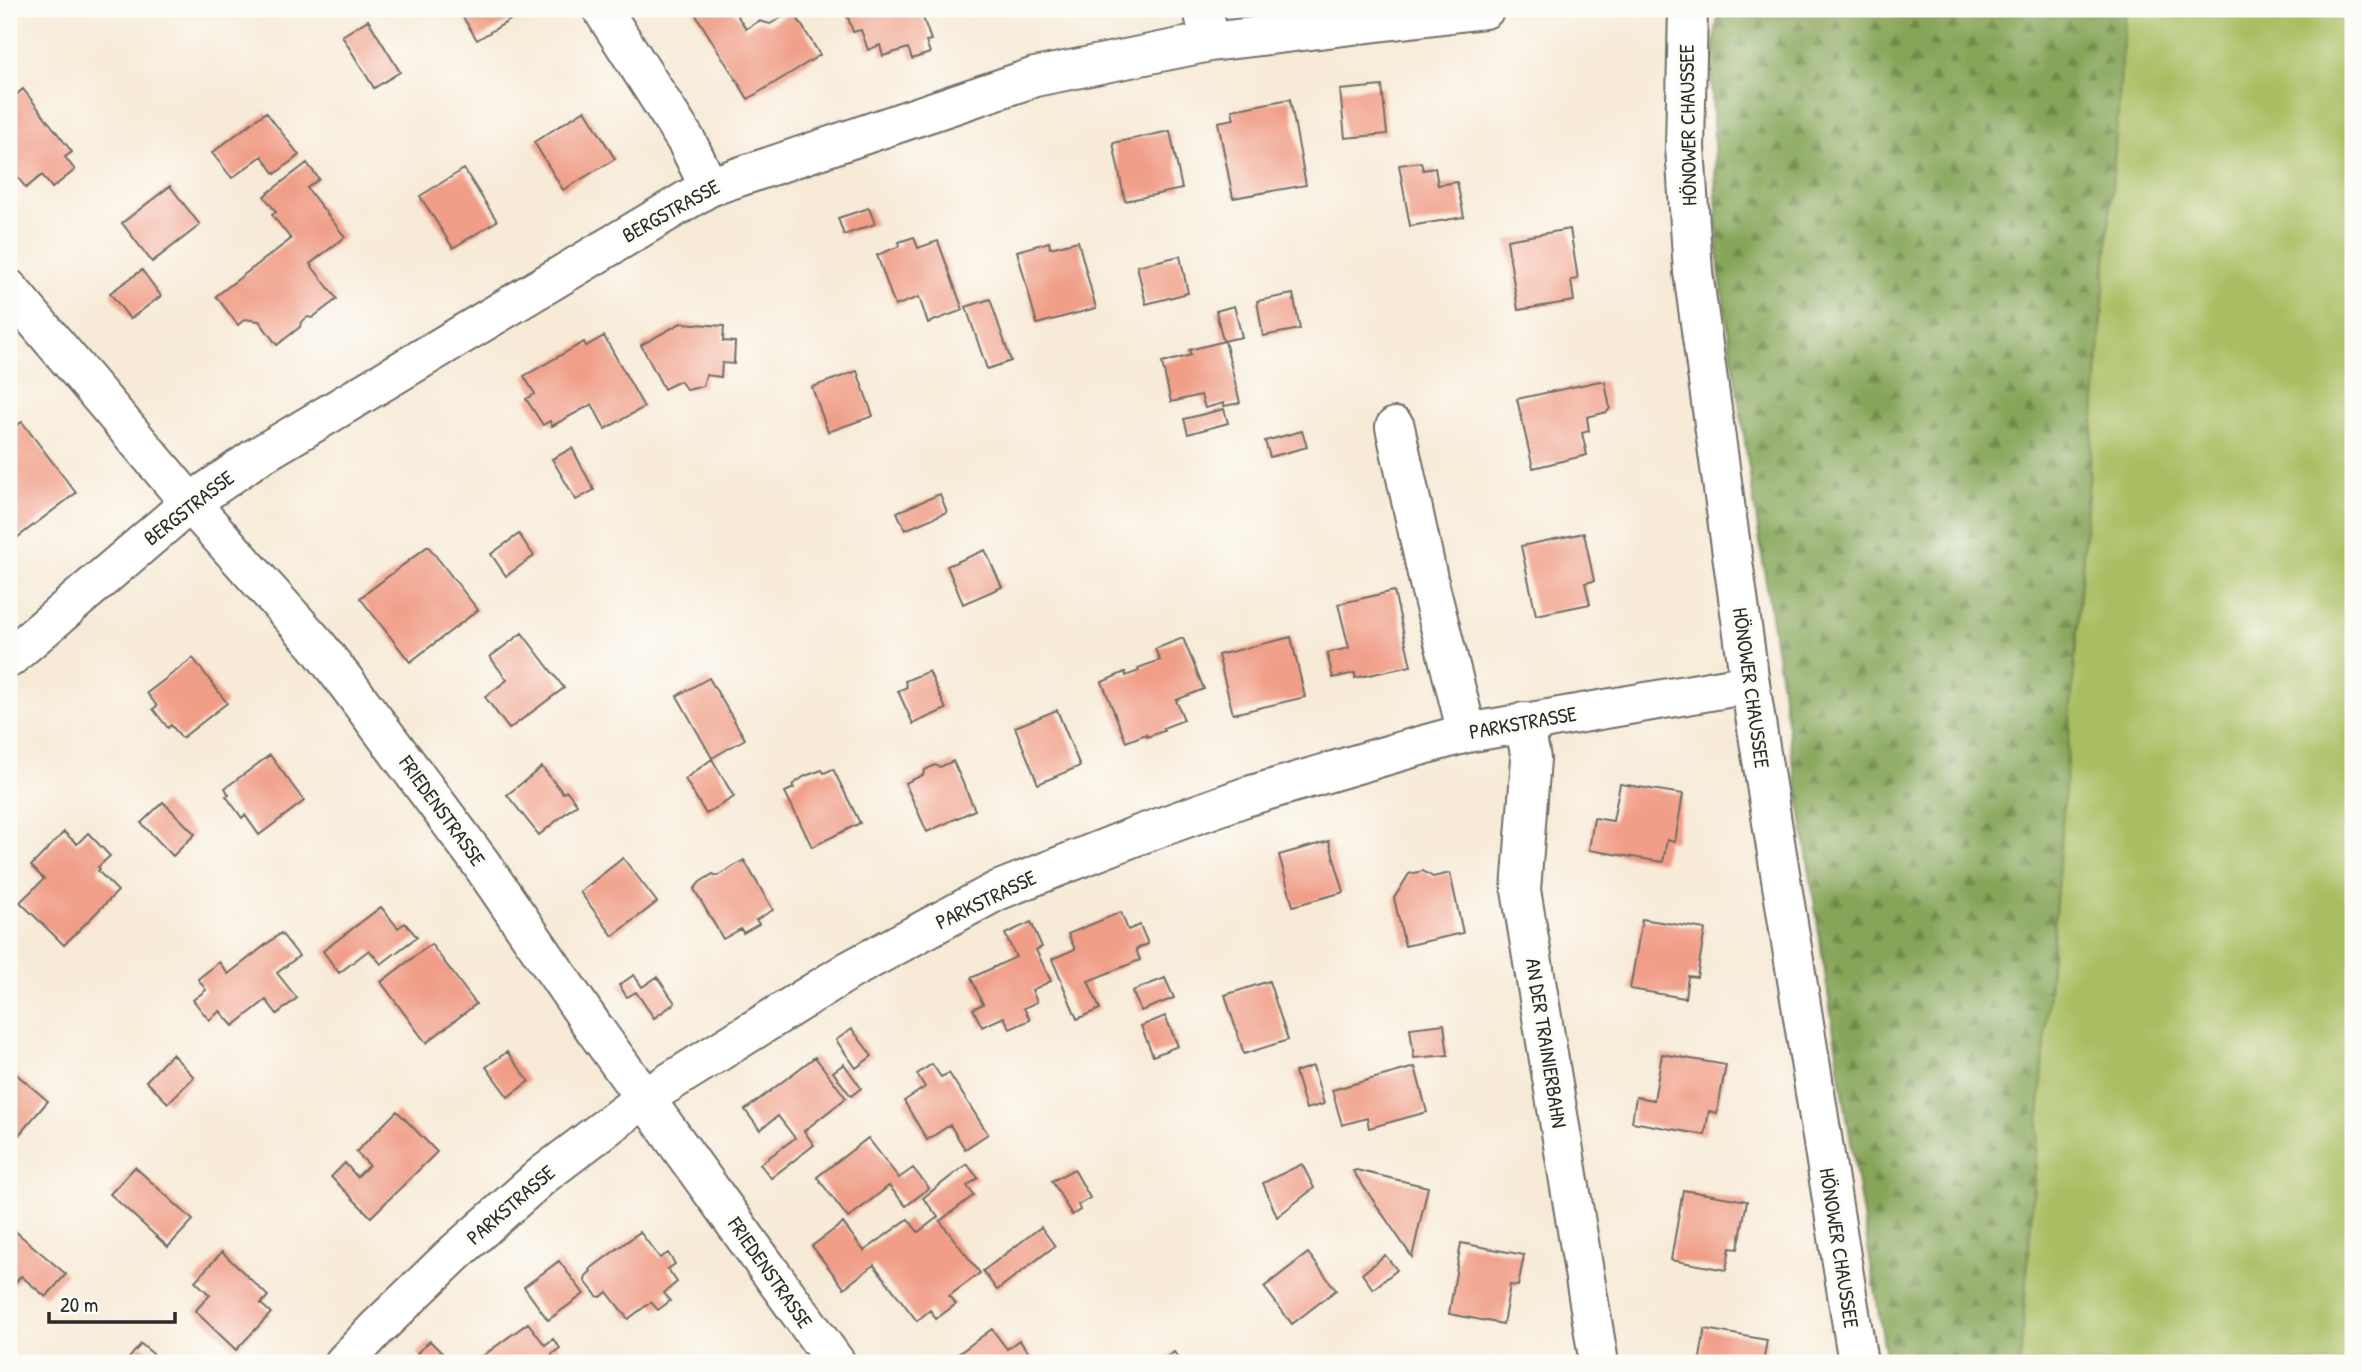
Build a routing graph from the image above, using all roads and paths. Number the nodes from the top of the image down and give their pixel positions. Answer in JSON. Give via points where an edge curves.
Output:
{"nodes":[{"id":1,"x":602,"y":9,"type":"edge"},
{"id":2,"x":1485,"y":9,"type":"edge"},
{"id":3,"x":1688,"y":9,"type":"edge"},
{"id":4,"x":1207,"y":26,"type":"edge"},
{"id":5,"x":709,"y":187,"type":"junction"},
{"id":6,"x":9,"y":289,"type":"edge"},
{"id":7,"x":1395,"y":427,"type":"dead end"},
{"id":8,"x":190,"y":503,"type":"junction"},
{"id":9,"x":9,"y":658,"type":"edge"},
{"id":10,"x":1750,"y":684,"type":"junction"},
{"id":11,"x":1524,"y":722,"type":"junction"},
{"id":12,"x":1467,"y":733,"type":"junction"},
{"id":13,"x":646,"y":1097,"type":"junction"},
{"id":14,"x":345,"y":1363,"type":"edge"},
{"id":15,"x":836,"y":1363,"type":"edge"},
{"id":16,"x":1599,"y":1363,"type":"edge"},
{"id":17,"x":1858,"y":1363,"type":"edge"}],
"edges":[{"from":1,"to":5,"type":"street","via":[[687,142]]},
{"from":2,"to":4,"type":"street","name":"BERGSTRASSE"},
{"from":3,"to":10,"type":"street","name":"HÖNOWER CHAUSSEE","via":[[1685,147],[1693,272]]},
{"from":4,"to":5,"type":"street","name":"BERGSTRASSE","via":[[1035,77]]},
{"from":5,"to":8,"type":"street","name":"BERGSTRASSE","via":[[255,458]]},
{"from":6,"to":8,"type":"street","name":"FRIEDENSTRASSE"},
{"from":7,"to":12,"type":"street"},
{"from":8,"to":9,"type":"street","name":"BERGSTRASSE"},
{"from":8,"to":13,"type":"street","name":"FRIEDENSTRASSE","via":[[345,681]]},
{"from":10,"to":11,"type":"street","name":"PARKSTRASSE"},
{"from":10,"to":17,"type":"street","name":"HÖNOWER CHAUSSEE"},
{"from":11,"to":12,"type":"street","name":"PARKSTRASSE"},
{"from":11,"to":16,"type":"street","name":"AN DER TRAINIERBAHN","via":[[1531,759],[1521,890]]},
{"from":12,"to":13,"type":"street","name":"PARKSTRASSE","via":[[1245,797],[1014,884],[850,970]]},
{"from":13,"to":14,"type":"street","name":"PARKSTRASSE","via":[[533,1184],[455,1253]]},
{"from":13,"to":15,"type":"street","name":"FRIEDENSTRASSE"}]}
